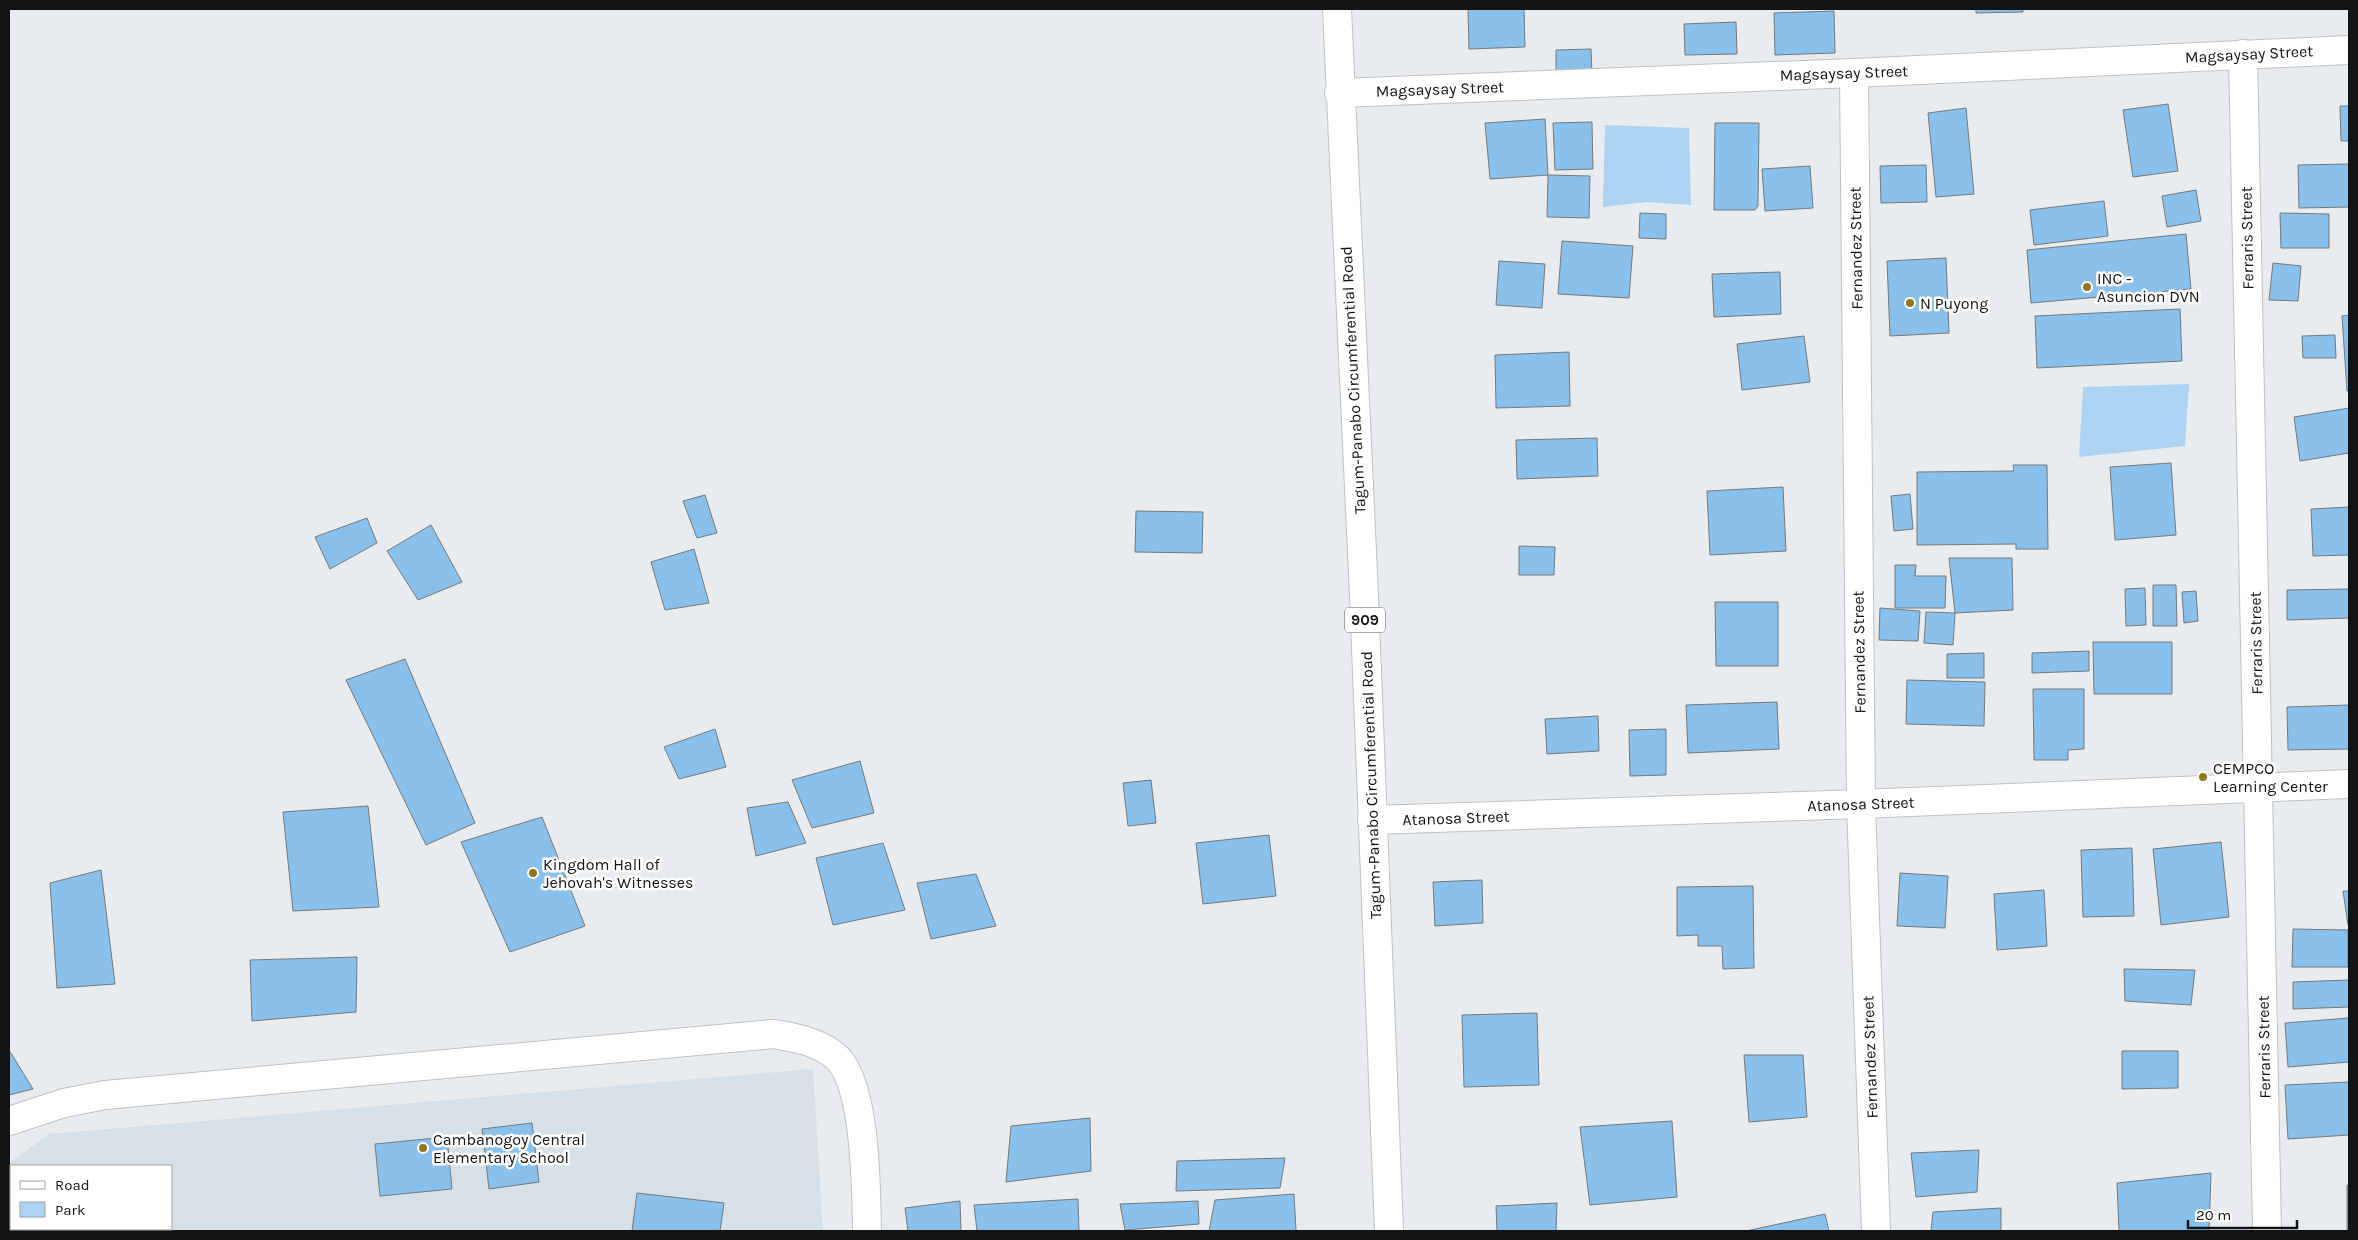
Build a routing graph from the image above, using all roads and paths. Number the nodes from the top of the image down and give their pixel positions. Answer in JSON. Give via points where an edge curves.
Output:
{"nodes":[{"id":1,"x":1337,"y":9,"type":"edge"},
{"id":2,"x":2349,"y":50,"type":"edge"},
{"id":3,"x":2243,"y":54,"type":"junction"},
{"id":4,"x":1854,"y":74,"type":"junction"},
{"id":5,"x":1340,"y":93,"type":"junction"},
{"id":6,"x":2349,"y":784,"type":"edge"},
{"id":7,"x":2259,"y":789,"type":"junction"},
{"id":8,"x":1860,"y":804,"type":"junction"},
{"id":9,"x":1372,"y":820,"type":"junction"},
{"id":10,"x":9,"y":1122,"type":"edge"},
{"id":11,"x":867,"y":1231,"type":"edge"},
{"id":12,"x":1389,"y":1231,"type":"edge"},
{"id":13,"x":1876,"y":1231,"type":"edge"},
{"id":14,"x":2267,"y":1231,"type":"edge"}],
"edges":[{"from":1,"to":5,"type":"main road","name":"Tagum-Panabo Circumferential Road","number":"909"},
{"from":2,"to":3,"type":"main road","name":"Magsaysay Street"},
{"from":3,"to":4,"type":"main road","name":"Magsaysay Street"},
{"from":3,"to":7,"type":"main road","name":"Ferraris Street"},
{"from":4,"to":5,"type":"main road","name":"Magsaysay Street"},
{"from":4,"to":8,"type":"main road","name":"Fernandez Street"},
{"from":5,"to":9,"type":"main road","name":"Tagum-Panabo Circumferential Road","number":"909"},
{"from":6,"to":7,"type":"main road","name":"Atanosa Street"},
{"from":7,"to":8,"type":"main road","name":"Atanosa Street"},
{"from":7,"to":14,"type":"main road","name":"Ferraris Street"},
{"from":8,"to":9,"type":"main road","name":"Atanosa Street"},
{"from":8,"to":13,"type":"main road","name":"Fernandez Street"},
{"from":9,"to":12,"type":"main road","name":"Tagum-Panabo Circumferential Road","number":"909"},
{"from":10,"to":11,"type":"main road","via":[[64,1103],[105,1095],[774,1034],[808,1040],[836,1056],[850,1075],[862,1130]]}]}
